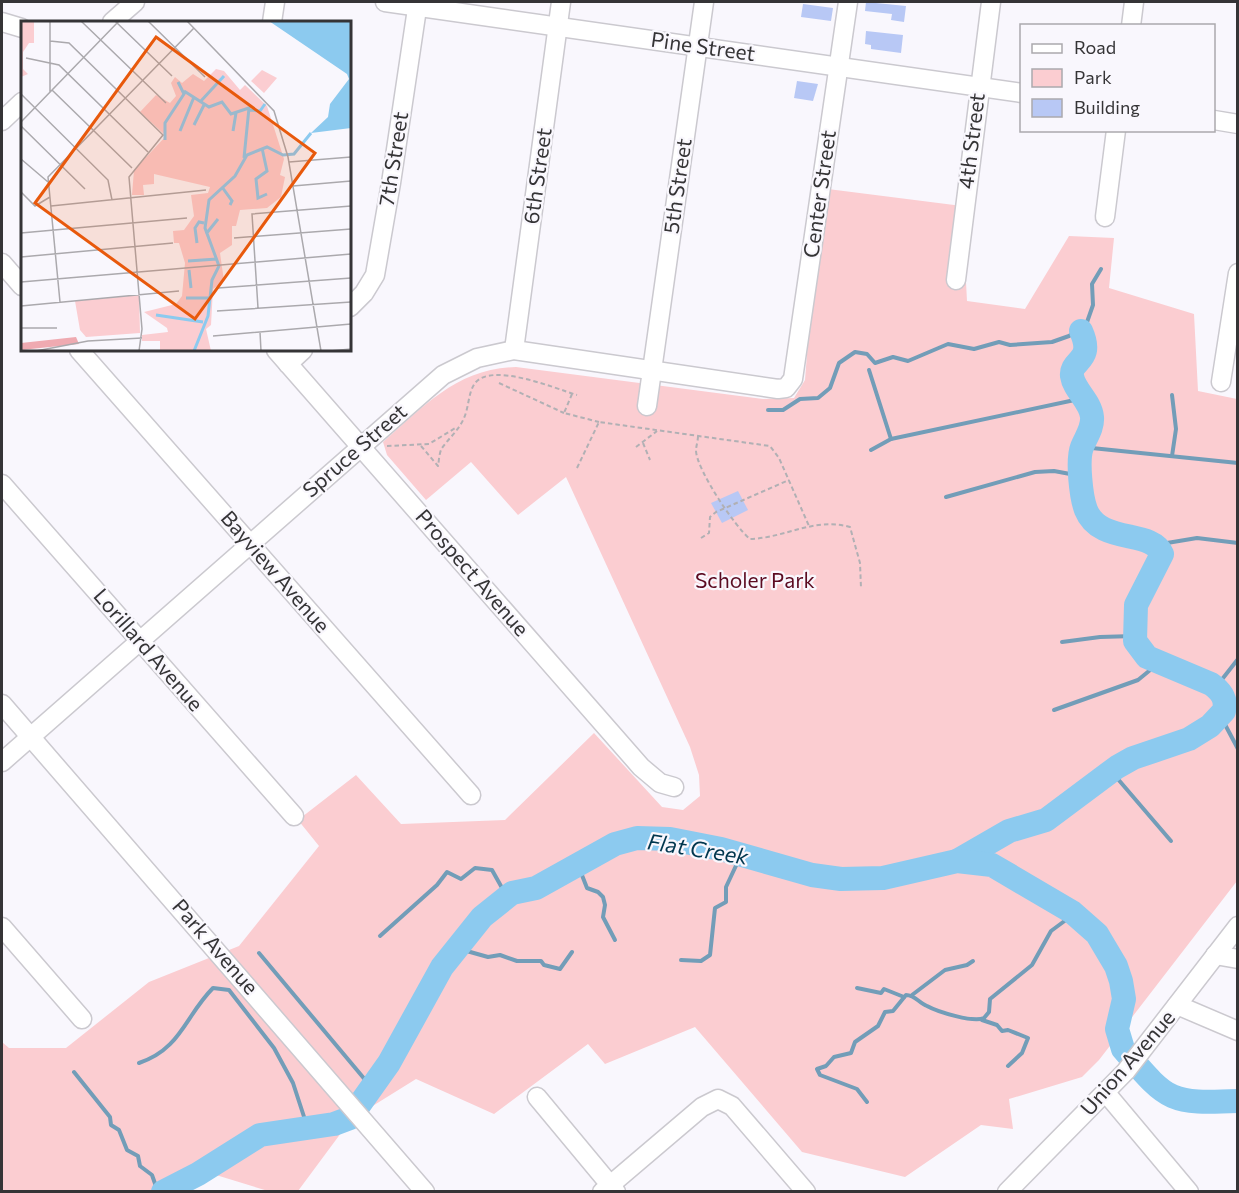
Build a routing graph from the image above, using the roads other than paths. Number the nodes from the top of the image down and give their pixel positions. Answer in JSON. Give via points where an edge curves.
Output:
{"nodes":[{"id":1,"x":135,"y":2,"type":"edge"},
{"id":2,"x":275,"y":2,"type":"edge"},
{"id":3,"x":385,"y":2,"type":"edge"},
{"id":4,"x":561,"y":2,"type":"edge"},
{"id":5,"x":704,"y":2,"type":"edge"},
{"id":6,"x":848,"y":2,"type":"edge"},
{"id":7,"x":991,"y":2,"type":"edge"},
{"id":8,"x":1134,"y":2,"type":"edge"},
{"id":9,"x":417,"y":4,"type":"edge"},
{"id":10,"x":113,"y":21,"type":"edge"},
{"id":11,"x":272,"y":21,"type":"edge"},
{"id":12,"x":2,"y":22,"type":"edge"},
{"id":13,"x":1131,"y":24,"type":"edge"},
{"id":14,"x":557,"y":27,"type":"junction"},
{"id":15,"x":21,"y":28,"type":"edge"},
{"id":16,"x":698,"y":47,"type":"junction"},
{"id":17,"x":838,"y":66,"type":"junction"},
{"id":18,"x":979,"y":87,"type":"junction"},
{"id":19,"x":1020,"y":93,"type":"edge"},
{"id":20,"x":21,"y":103,"type":"edge"},
{"id":21,"x":1215,"y":120,"type":"edge"},
{"id":22,"x":2,"y":121,"type":"edge"},
{"id":23,"x":1238,"y":124,"type":"edge"},
{"id":24,"x":1116,"y":132,"type":"edge"},
{"id":25,"x":1105,"y":217,"type":"dead end"},
{"id":26,"x":2,"y":263,"type":"edge"},
{"id":27,"x":1238,"y":273,"type":"edge"},
{"id":28,"x":956,"y":280,"type":"dead end"},
{"id":29,"x":21,"y":285,"type":"edge"},
{"id":30,"x":351,"y":306,"type":"edge"},
{"id":31,"x":514,"y":350,"type":"junction"},
{"id":32,"x":80,"y":351,"type":"edge"},
{"id":33,"x":277,"y":351,"type":"edge"},
{"id":34,"x":302,"y":351,"type":"edge"},
{"id":35,"x":288,"y":364,"type":"junction"},
{"id":36,"x":652,"y":371,"type":"junction"},
{"id":37,"x":1221,"y":382,"type":"dead end"},
{"id":38,"x":789,"y":385,"type":"joint"},
{"id":39,"x":647,"y":406,"type":"dead end"},
{"id":40,"x":360,"y":445,"type":"junction"},
{"id":41,"x":2,"y":484,"type":"edge"},
{"id":42,"x":249,"y":543,"type":"junction"},
{"id":43,"x":140,"y":641,"type":"junction"},
{"id":44,"x":2,"y":704,"type":"edge"},
{"id":45,"x":30,"y":736,"type":"junction"},
{"id":46,"x":2,"y":762,"type":"edge"},
{"id":47,"x":674,"y":787,"type":"dead end"},
{"id":48,"x":471,"y":795,"type":"dead end"},
{"id":49,"x":294,"y":816,"type":"dead end"},
{"id":50,"x":1238,"y":926,"type":"edge"},
{"id":51,"x":2,"y":927,"type":"edge"},
{"id":52,"x":1215,"y":955,"type":"junction"},
{"id":53,"x":1238,"y":959,"type":"edge"},
{"id":54,"x":1177,"y":1005,"type":"junction"},
{"id":55,"x":82,"y":1019,"type":"dead end"},
{"id":56,"x":1238,"y":1031,"type":"edge"},
{"id":57,"x":1110,"y":1088,"type":"junction"},
{"id":58,"x":537,"y":1097,"type":"dead end"},
{"id":59,"x":609,"y":1189,"type":"edge"},
{"id":60,"x":425,"y":1191,"type":"edge"},
{"id":61,"x":806,"y":1191,"type":"edge"},
{"id":62,"x":1008,"y":1191,"type":"edge"},
{"id":63,"x":1189,"y":1191,"type":"edge"}],
"edges":[{"from":1,"to":10,"type":"street"},
{"from":2,"to":11,"type":"street"},
{"from":3,"to":9,"type":"street","name":"Pine Street"},
{"from":4,"to":14,"type":"street","name":"6th Street"},
{"from":5,"to":16,"type":"street","name":"5th Street"},
{"from":6,"to":17,"type":"street","name":"Center Street"},
{"from":7,"to":18,"type":"street","name":"4th Street"},
{"from":8,"to":13,"type":"street"},
{"from":9,"to":14,"type":"street","name":"Pine Street"},
{"from":9,"to":30,"type":"street","name":"7th Street","via":[[375,275]]},
{"from":12,"to":15,"type":"street"},
{"from":14,"to":16,"type":"street","name":"Pine Street"},
{"from":14,"to":31,"type":"street","name":"6th Street"},
{"from":16,"to":17,"type":"street","name":"Pine Street"},
{"from":16,"to":36,"type":"street","name":"5th Street"},
{"from":17,"to":18,"type":"street","name":"Pine Street"},
{"from":17,"to":38,"type":"street","name":"Center Street","via":[[793,379]]},
{"from":18,"to":19,"type":"street","name":"Pine Street"},
{"from":18,"to":28,"type":"street","name":"4th Street"},
{"from":20,"to":22,"type":"street"},
{"from":21,"to":23,"type":"street"},
{"from":24,"to":25,"type":"street"},
{"from":26,"to":29,"type":"street"},
{"from":27,"to":37,"type":"street"},
{"from":31,"to":36,"type":"street","name":"Spruce Street"},
{"from":31,"to":40,"type":"street","name":"Spruce Street","via":[[477,358],[443,375]]},
{"from":32,"to":42,"type":"street","name":"Bayview Avenue"},
{"from":33,"to":35,"type":"street","name":"Prospect Avenue"},
{"from":34,"to":35,"type":"street"},
{"from":35,"to":40,"type":"street","name":"Prospect Avenue"},
{"from":36,"to":38,"type":"street","name":"Spruce Street","via":[[778,389]]},
{"from":36,"to":39,"type":"street","name":"5th Street"},
{"from":40,"to":42,"type":"street","name":"Spruce Street"},
{"from":40,"to":47,"type":"street","name":"Prospect Avenue","via":[[641,767],[660,783]]},
{"from":41,"to":43,"type":"street","name":"Lorillard Avenue"},
{"from":42,"to":43,"type":"street","name":"Spruce Street"},
{"from":42,"to":48,"type":"street","name":"Bayview Avenue"},
{"from":43,"to":45,"type":"street","name":"Spruce Street"},
{"from":43,"to":49,"type":"street","name":"Lorillard Avenue"},
{"from":44,"to":45,"type":"street","name":"Park Avenue"},
{"from":45,"to":46,"type":"street","name":"Spruce Street"},
{"from":45,"to":60,"type":"street","name":"Park Avenue"},
{"from":50,"to":52,"type":"street","name":"Union Avenue"},
{"from":51,"to":55,"type":"street"},
{"from":52,"to":53,"type":"street"},
{"from":52,"to":54,"type":"street","name":"Union Avenue"},
{"from":54,"to":56,"type":"street"},
{"from":54,"to":57,"type":"street","name":"Union Avenue"},
{"from":57,"to":62,"type":"street","name":"Union Avenue"},
{"from":57,"to":63,"type":"street"},
{"from":58,"to":59,"type":"street"},
{"from":59,"to":61,"type":"street","via":[[713,1100],[726,1101]]}]}
